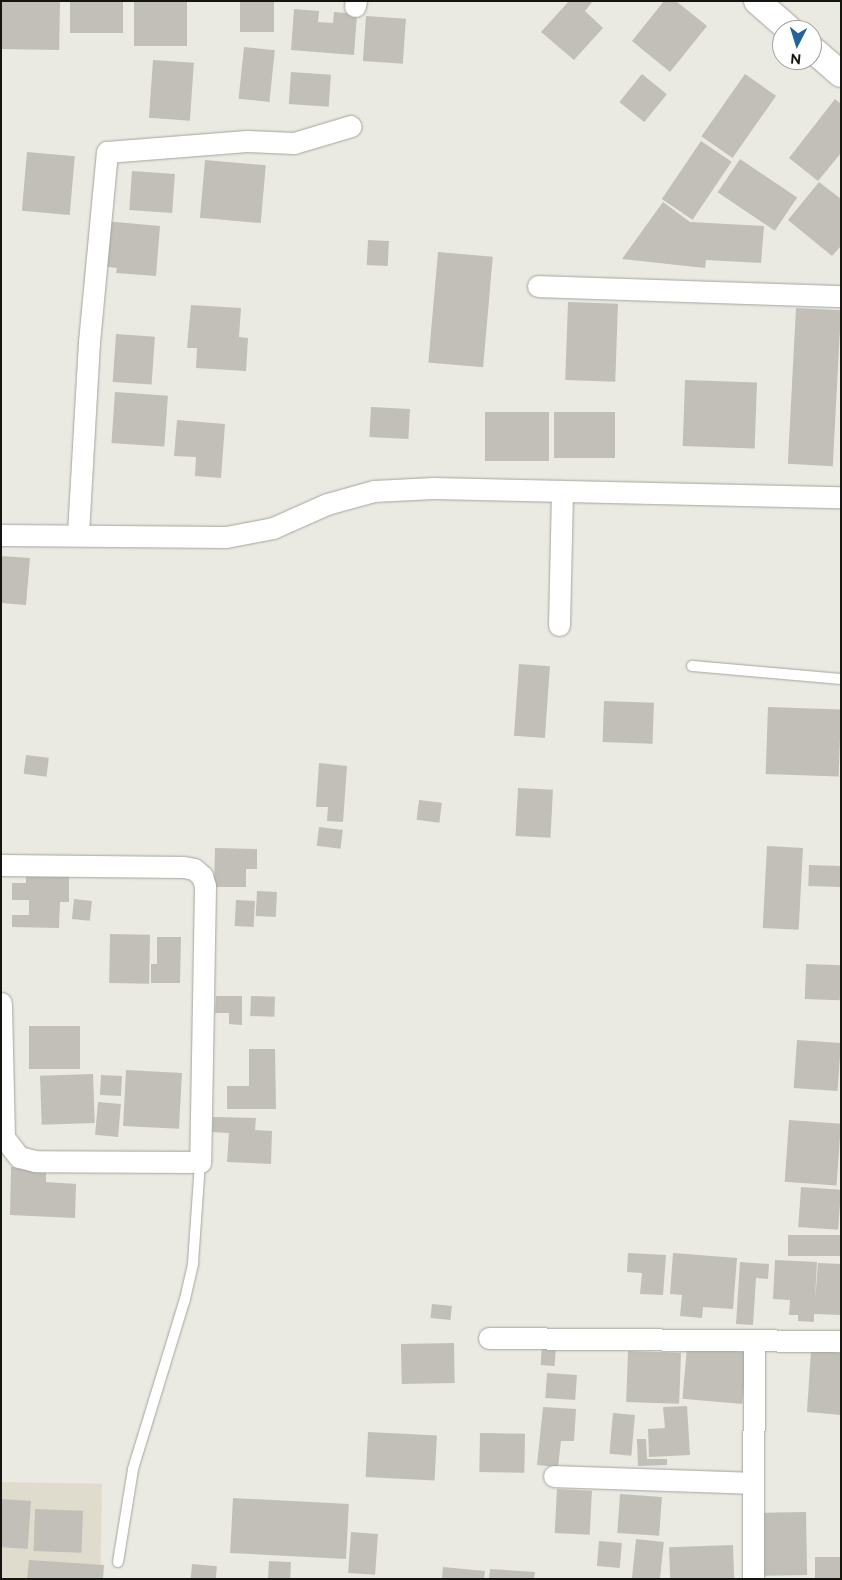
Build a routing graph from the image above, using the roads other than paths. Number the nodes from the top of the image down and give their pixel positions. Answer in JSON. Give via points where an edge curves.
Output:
{"nodes":[{"id":1,"x":757,"y":1,"type":"edge"},
{"id":2,"x":779,"y":20,"type":"edge"},
{"id":3,"x":822,"y":58,"type":"edge"},
{"id":4,"x":841,"y":74,"type":"edge"},
{"id":5,"x":351,"y":126,"type":"dead end"},
{"id":6,"x":538,"y":286,"type":"dead end"},
{"id":7,"x":841,"y":296,"type":"edge"},
{"id":8,"x":562,"y":491,"type":"junction"},
{"id":9,"x":841,"y":497,"type":"edge"},
{"id":10,"x":78,"y":533,"type":"junction"},
{"id":11,"x":1,"y":535,"type":"edge"},
{"id":12,"x":559,"y":625,"type":"dead end"},
{"id":13,"x":692,"y":666,"type":"dead end"},
{"id":14,"x":841,"y":679,"type":"edge"},
{"id":15,"x":1,"y":865,"type":"edge"},
{"id":16,"x":1,"y":1003,"type":"edge"},
{"id":17,"x":200,"y":1162,"type":"junction"},
{"id":18,"x":489,"y":1338,"type":"dead end"},
{"id":19,"x":841,"y":1341,"type":"edge"},
{"id":20,"x":754,"y":1343,"type":"junction"},
{"id":21,"x":554,"y":1476,"type":"dead end"},
{"id":22,"x":753,"y":1483,"type":"junction"},
{"id":23,"x":118,"y":1562,"type":"dead end"},
{"id":24,"x":753,"y":1579,"type":"edge"}],
"edges":[{"from":1,"to":2,"type":"street"},
{"from":3,"to":4,"type":"street"},
{"from":5,"to":10,"type":"street","via":[[294,143],[247,141],[107,152],[89,342]]},
{"from":6,"to":7,"type":"street"},
{"from":8,"to":9,"type":"street"},
{"from":8,"to":10,"type":"street","via":[[434,488],[374,491],[326,504],[273,528],[226,537]]},
{"from":8,"to":12,"type":"street"},
{"from":10,"to":11,"type":"street"},
{"from":13,"to":14,"type":"lane"},
{"from":15,"to":17,"type":"street","via":[[183,867],[194,869],[202,876],[205,886]]},
{"from":16,"to":17,"type":"street","via":[[4,1138],[19,1157],[35,1161]]},
{"from":17,"to":23,"type":"lane","via":[[193,1263],[133,1469]]},
{"from":18,"to":20,"type":"street"},
{"from":19,"to":20,"type":"street"},
{"from":20,"to":22,"type":"street"},
{"from":21,"to":22,"type":"street"},
{"from":22,"to":24,"type":"street"}]}
